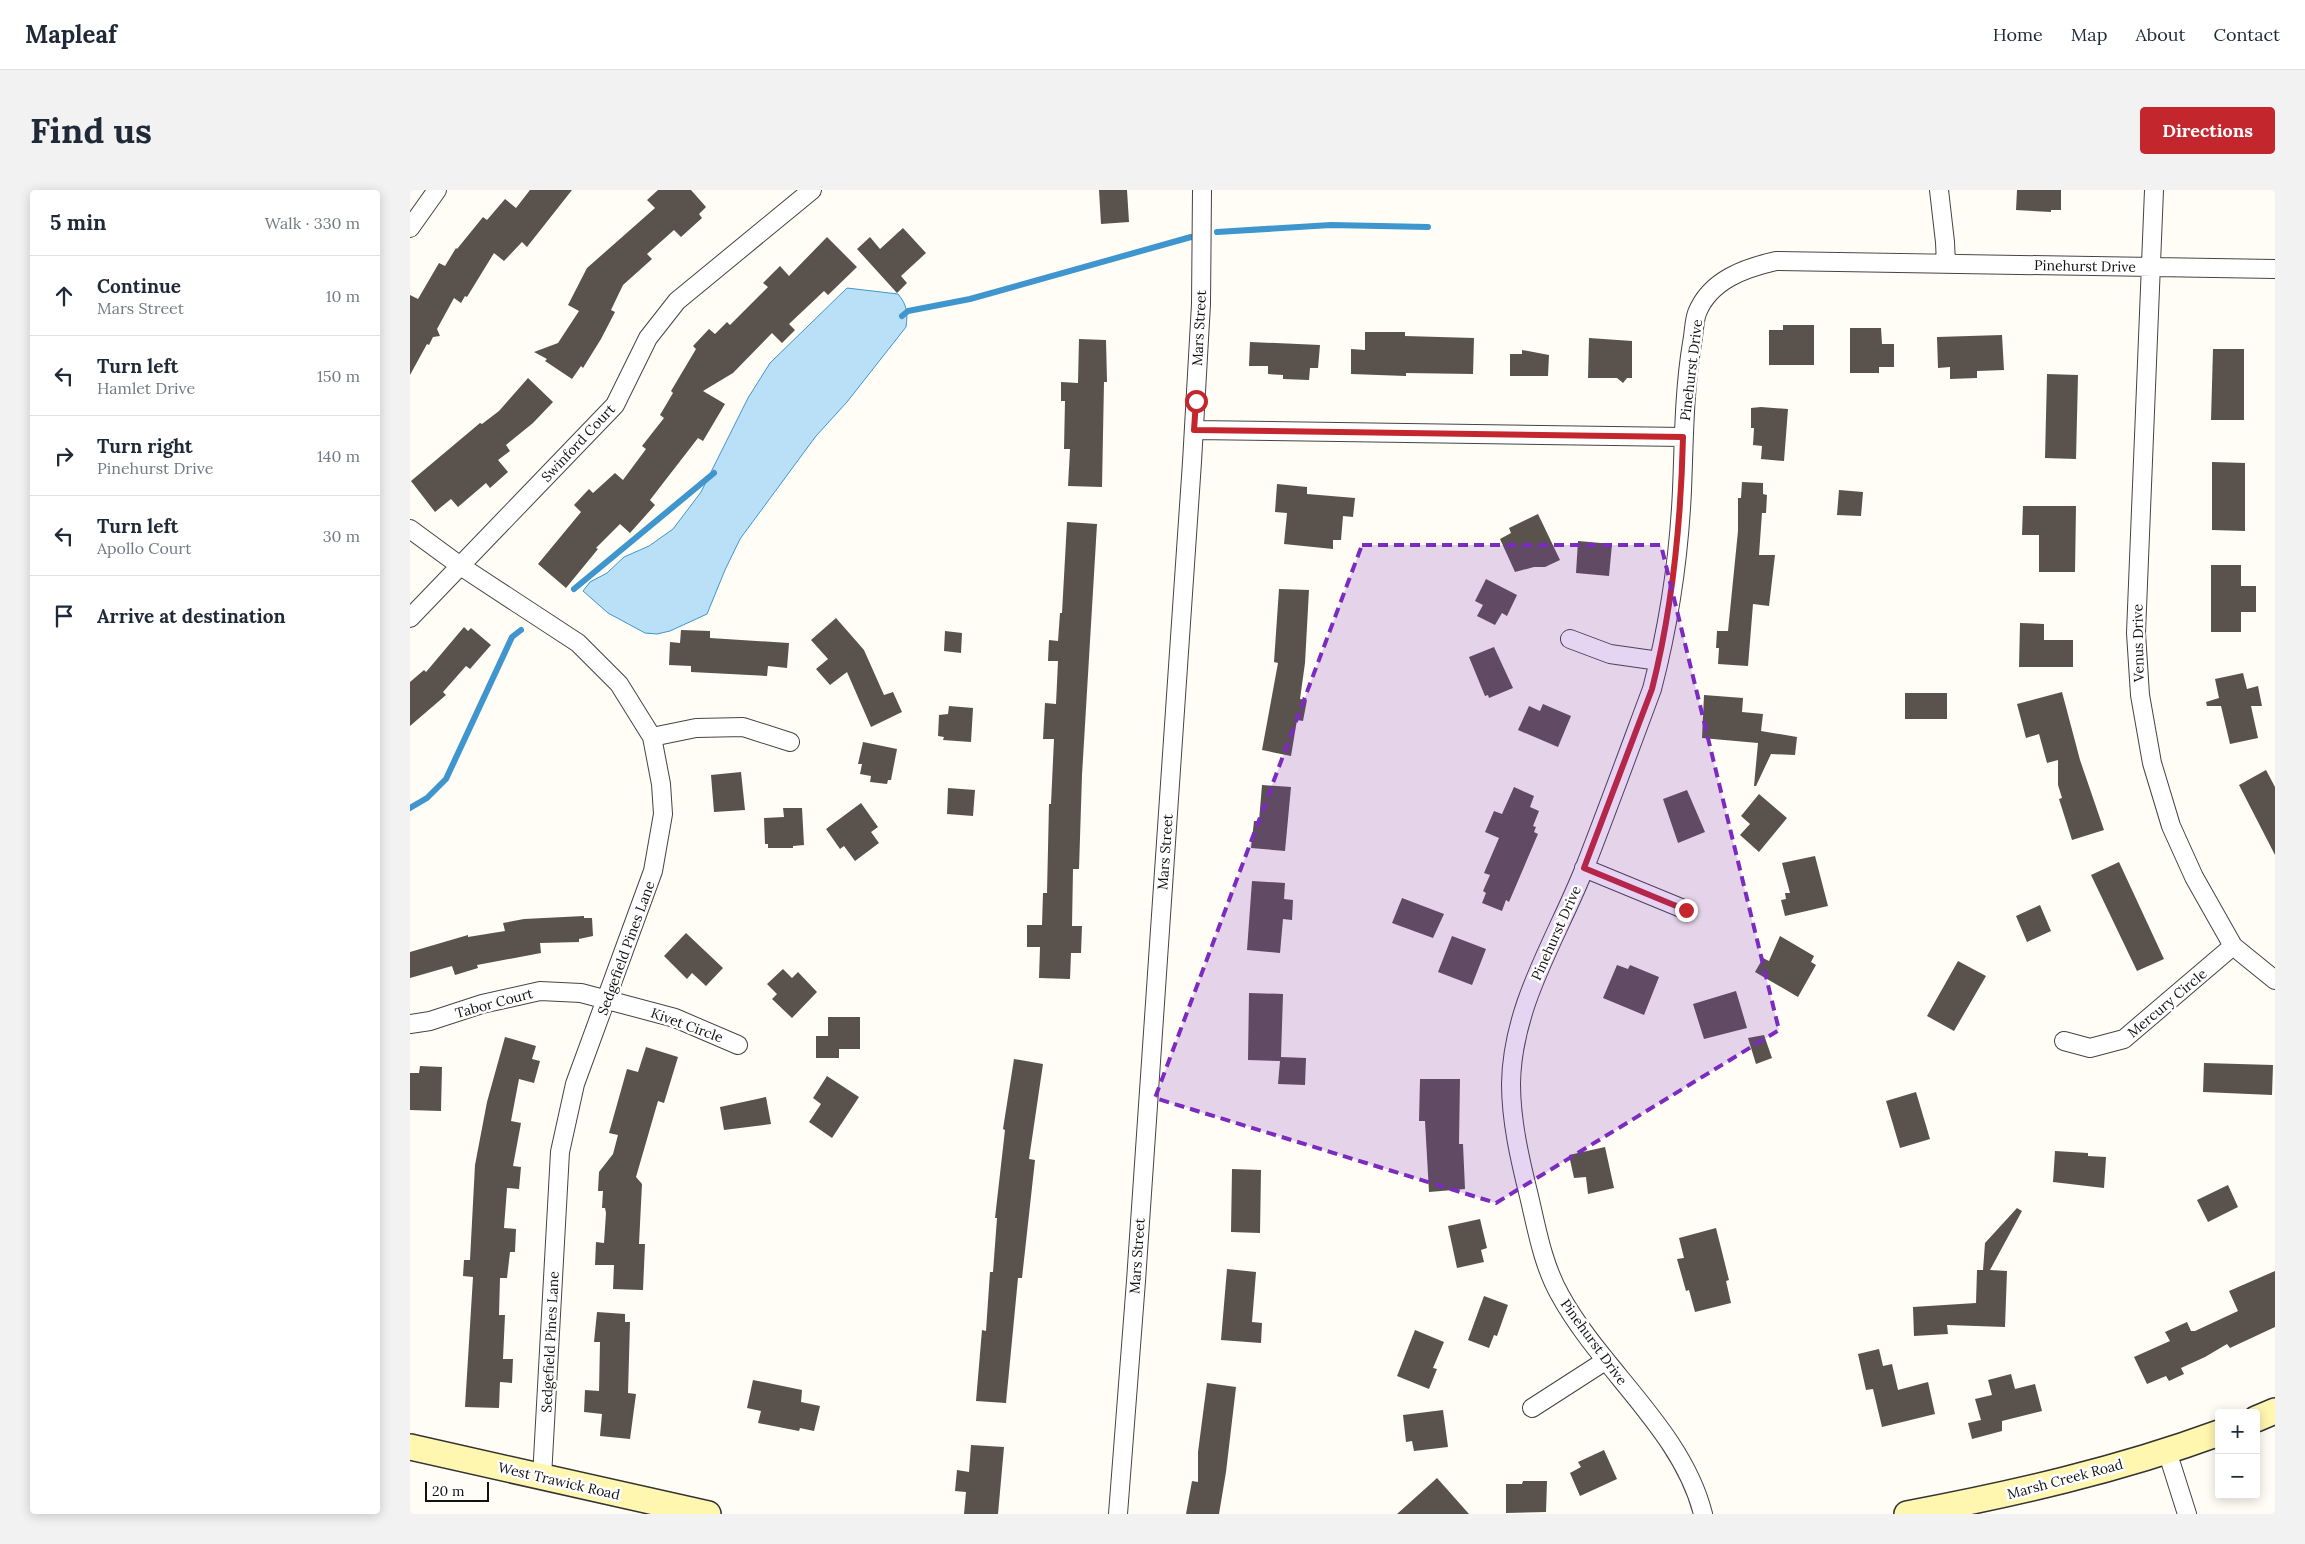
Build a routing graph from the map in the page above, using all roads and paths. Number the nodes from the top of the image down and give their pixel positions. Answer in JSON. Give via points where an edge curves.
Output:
{"nodes":[{"id":1,"x":437,"y":190,"type":"edge"},
{"id":2,"x":812,"y":190,"type":"edge"},
{"id":3,"x":1202,"y":190,"type":"edge"},
{"id":4,"x":1939,"y":190,"type":"edge"},
{"id":5,"x":2154,"y":190,"type":"edge"},
{"id":6,"x":410,"y":228,"type":"edge"},
{"id":7,"x":1946,"y":264,"type":"junction"},
{"id":8,"x":2150,"y":268,"type":"junction"},
{"id":9,"x":2275,"y":269,"type":"edge"},
{"id":10,"x":1194,"y":430,"type":"junction"},
{"id":11,"x":1683,"y":437,"type":"junction"},
{"id":12,"x":410,"y":529,"type":"edge"},
{"id":13,"x":459,"y":565,"type":"junction"},
{"id":14,"x":410,"y":618,"type":"edge"},
{"id":15,"x":1570,"y":639,"type":"dead end"},
{"id":16,"x":1659,"y":661,"type":"junction"},
{"id":17,"x":652,"y":737,"type":"junction"},
{"id":18,"x":790,"y":742,"type":"dead end"},
{"id":19,"x":1584,"y":868,"type":"junction"},
{"id":20,"x":1686,"y":910,"type":"dead end"},
{"id":21,"x":2233,"y":946,"type":"junction"},
{"id":22,"x":2275,"y":980,"type":"edge"},
{"id":23,"x":608,"y":1000,"type":"junction"},
{"id":24,"x":410,"y":1024,"type":"edge"},
{"id":25,"x":2064,"y":1041,"type":"dead end"},
{"id":26,"x":738,"y":1044,"type":"dead end"},
{"id":27,"x":1605,"y":1360,"type":"junction"},
{"id":28,"x":1532,"y":1408,"type":"dead end"},
{"id":29,"x":2275,"y":1411,"type":"edge"},
{"id":30,"x":2260,"y":1417,"type":"edge"},
{"id":31,"x":2215,"y":1434,"type":"edge"},
{"id":32,"x":410,"y":1447,"type":"edge"},
{"id":33,"x":2166,"y":1451,"type":"junction"},
{"id":34,"x":542,"y":1476,"type":"junction"},
{"id":35,"x":708,"y":1514,"type":"edge"},
{"id":36,"x":1118,"y":1514,"type":"edge"},
{"id":37,"x":1703,"y":1514,"type":"edge"},
{"id":38,"x":1907,"y":1514,"type":"edge"},
{"id":39,"x":2187,"y":1514,"type":"edge"}],
"edges":[{"from":1,"to":6,"type":"street"},
{"from":2,"to":13,"type":"street","name":"Swinford Court","via":[[677,301],[648,338],[615,405]]},
{"from":3,"to":10,"type":"street","name":"Mars Street"},
{"from":4,"to":7,"type":"street"},
{"from":5,"to":8,"type":"street","name":"Venus Drive"},
{"from":7,"to":8,"type":"street","name":"Pinehurst Drive"},
{"from":7,"to":11,"type":"street","name":"Pinehurst Drive","via":[[1776,261],[1746,268],[1715,286],[1697,312]]},
{"from":8,"to":9,"type":"street","name":"Pinehurst Drive"},
{"from":8,"to":21,"type":"street","name":"Venus Drive","via":[[2136,633],[2140,695],[2152,762],[2171,826],[2194,877]]},
{"from":10,"to":11,"type":"street"},
{"from":10,"to":36,"type":"street","name":"Mars Street"},
{"from":11,"to":16,"type":"street","name":"Pinehurst Drive","via":[[1682,492],[1673,589]]},
{"from":12,"to":13,"type":"street","name":"Sedgefield Pines Lane"},
{"from":13,"to":14,"type":"street","name":"Swinford Court"},
{"from":13,"to":17,"type":"street","name":"Sedgefield Pines Lane","via":[[578,643],[619,684]]},
{"from":15,"to":16,"type":"street","via":[[1610,654]]},
{"from":16,"to":19,"type":"street","name":"Pinehurst Drive","via":[[1652,689]]},
{"from":17,"to":18,"type":"street","via":[[696,728],[744,727]]},
{"from":17,"to":23,"type":"street","name":"Sedgefield Pines Lane","via":[[661,784],[663,814],[660,833],[653,871]]},
{"from":19,"to":20,"type":"street"},
{"from":19,"to":27,"type":"street","name":"Pinehurst Drive","via":[[1522,1015],[1511,1086],[1524,1176],[1546,1262],[1560,1295]]},
{"from":21,"to":22,"type":"street","name":"Venus Drive"},
{"from":21,"to":25,"type":"street","name":"Mercury Circle","via":[[2124,1039],[2090,1048]]},
{"from":23,"to":24,"type":"street","name":"Tabor Court","via":[[580,993],[540,991]]},
{"from":23,"to":26,"type":"street","name":"Kivet Circle","via":[[675,1018]]},
{"from":23,"to":34,"type":"street","name":"Sedgefield Pines Lane","via":[[575,1084],[560,1152]]},
{"from":27,"to":28,"type":"street"},
{"from":27,"to":37,"type":"street","name":"Pinehurst Drive","via":[[1679,1457],[1693,1481]]},
{"from":29,"to":30,"type":"street"},
{"from":31,"to":33,"type":"street","name":"Marsh Creek Road"},
{"from":32,"to":34,"type":"street","name":"West Trawick Road"},
{"from":33,"to":38,"type":"street","name":"Marsh Creek Road","via":[[1996,1497]]},
{"from":33,"to":39,"type":"street"},
{"from":34,"to":35,"type":"street","name":"West Trawick Road"}]}
